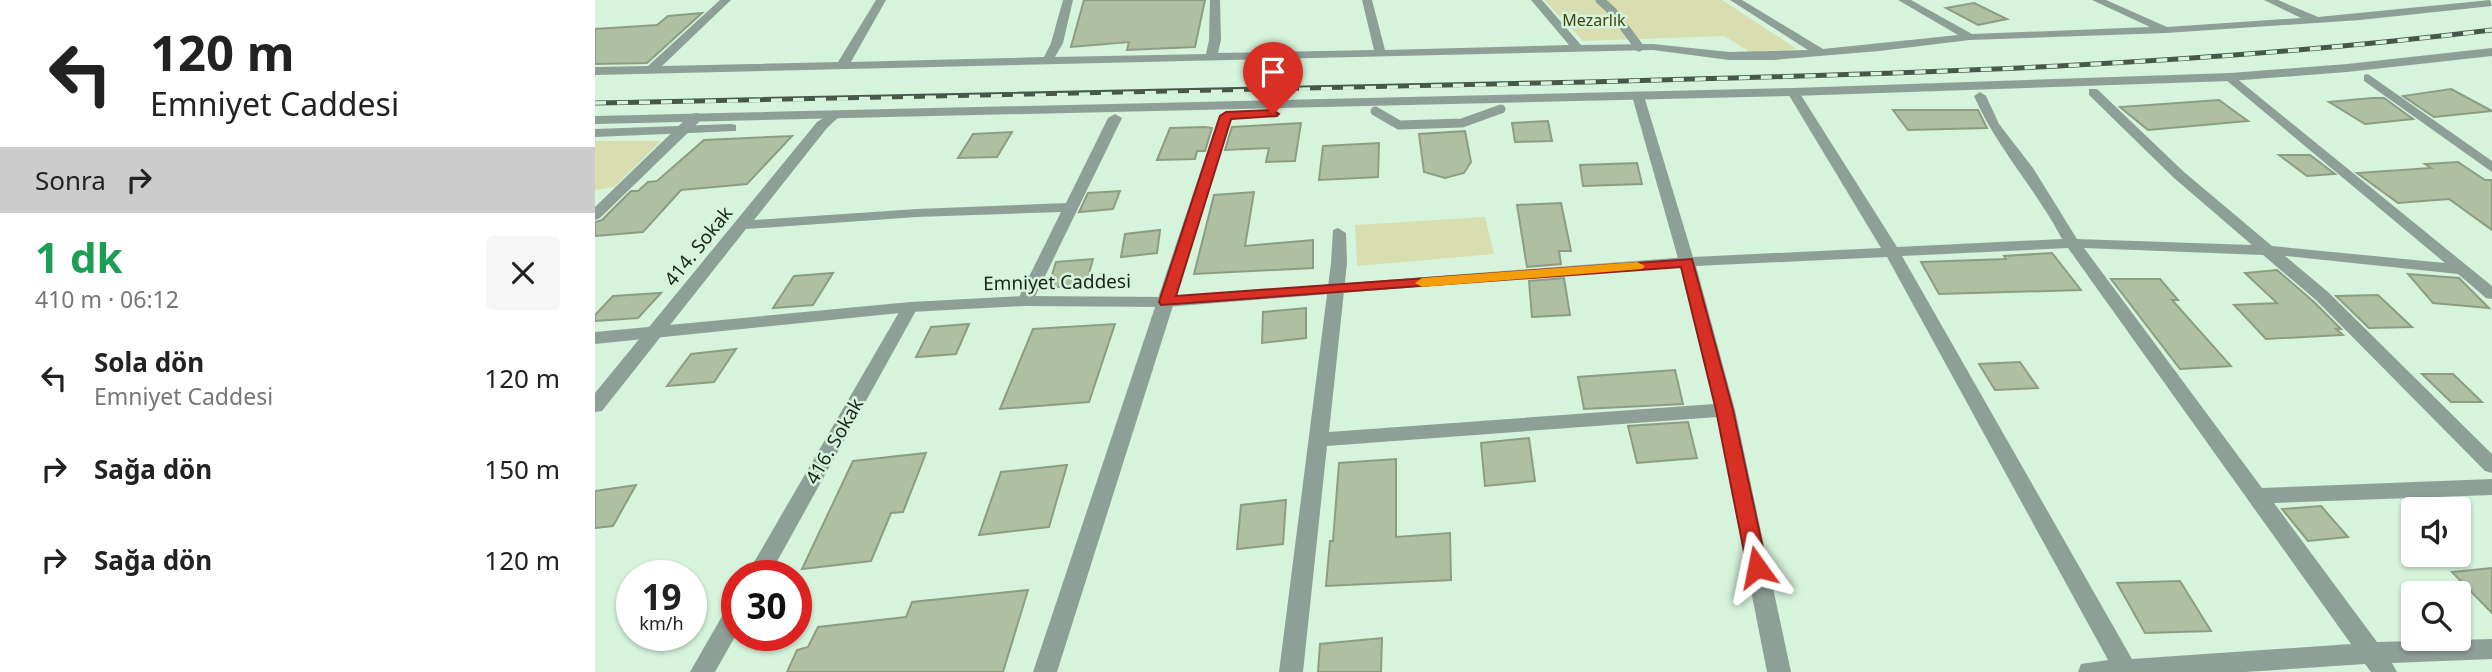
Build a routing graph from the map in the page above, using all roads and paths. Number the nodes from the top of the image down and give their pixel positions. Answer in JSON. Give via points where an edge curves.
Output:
{"nodes":[{"id":1,"x":726,"y":0,"type":"edge"},
{"id":2,"x":881,"y":0,"type":"edge"},
{"id":3,"x":1068,"y":0,"type":"edge"},
{"id":4,"x":1215,"y":0,"type":"edge"},
{"id":5,"x":1367,"y":0,"type":"edge"},
{"id":6,"x":1537,"y":0,"type":"edge"},
{"id":7,"x":1600,"y":0,"type":"edge"},
{"id":8,"x":1735,"y":0,"type":"edge"},
{"id":9,"x":1903,"y":0,"type":"edge"},
{"id":10,"x":2097,"y":0,"type":"edge"},
{"id":11,"x":2269,"y":0,"type":"edge"},
{"id":12,"x":2423,"y":0,"type":"edge"},
{"id":13,"x":2492,"y":3,"type":"edge"},
{"id":14,"x":2445,"y":8,"type":"junction"},
{"id":15,"x":2317,"y":20,"type":"junction"},
{"id":16,"x":2166,"y":30,"type":"junction"},
{"id":17,"x":1970,"y":37,"type":"junction"},
{"id":18,"x":1639,"y":47,"type":"junction"},
{"id":19,"x":1578,"y":49,"type":"junction"},
{"id":20,"x":1820,"y":52,"type":"junction"},
{"id":21,"x":2492,"y":52,"type":"edge"},
{"id":22,"x":1381,"y":55,"type":"junction"},
{"id":23,"x":1211,"y":57,"type":"junction"},
{"id":24,"x":1048,"y":60,"type":"junction"},
{"id":25,"x":2492,"y":64,"type":"edge"},
{"id":26,"x":842,"y":66,"type":"junction"},
{"id":27,"x":652,"y":69,"type":"junction"},
{"id":28,"x":595,"y":71,"type":"edge"},
{"id":29,"x":2230,"y":77,"type":"junction"},
{"id":30,"x":2368,"y":78,"type":"junction"},
{"id":31,"x":2243,"y":86,"type":"junction"},
{"id":32,"x":2093,"y":92,"type":"junction"},
{"id":33,"x":1980,"y":96,"type":"junction"},
{"id":34,"x":1797,"y":97,"type":"junction"},
{"id":35,"x":1639,"y":101,"type":"junction"},
{"id":36,"x":1226,"y":116,"type":"junction"},
{"id":37,"x":696,"y":117,"type":"junction"},
{"id":38,"x":1115,"y":118,"type":"junction"},
{"id":39,"x":595,"y":120,"type":"edge"},
{"id":40,"x":829,"y":120,"type":"junction"},
{"id":41,"x":683,"y":130,"type":"junction"},
{"id":42,"x":595,"y":133,"type":"edge"},
{"id":43,"x":2492,"y":167,"type":"edge"},
{"id":44,"x":1072,"y":207,"type":"junction"},
{"id":45,"x":595,"y":215,"type":"edge"},
{"id":46,"x":742,"y":225,"type":"junction"},
{"id":47,"x":1338,"y":233,"type":"dead end"},
{"id":48,"x":2072,"y":243,"type":"junction"},
{"id":49,"x":2268,"y":250,"type":"junction"},
{"id":50,"x":1892,"y":252,"type":"junction"},
{"id":51,"x":1687,"y":262,"type":"junction"},
{"id":52,"x":2466,"y":270,"type":"junction"},
{"id":53,"x":1336,"y":290,"type":"junction"},
{"id":54,"x":2492,"y":294,"type":"edge"},
{"id":55,"x":1025,"y":301,"type":"junction"},
{"id":56,"x":1166,"y":302,"type":"junction"},
{"id":57,"x":910,"y":307,"type":"junction"},
{"id":58,"x":656,"y":331,"type":"junction"},
{"id":59,"x":595,"y":338,"type":"edge"},
{"id":60,"x":595,"y":406,"type":"edge"},
{"id":61,"x":1725,"y":410,"type":"junction"},
{"id":62,"x":1317,"y":440,"type":"junction"},
{"id":63,"x":2492,"y":466,"type":"edge"},
{"id":64,"x":2492,"y":487,"type":"edge"},
{"id":65,"x":2257,"y":496,"type":"junction"},
{"id":66,"x":766,"y":560,"type":"edge"},
{"id":67,"x":721,"y":639,"type":"edge"},
{"id":68,"x":2492,"y":649,"type":"edge"},
{"id":69,"x":2378,"y":662,"type":"edge"},
{"id":70,"x":2126,"y":670,"type":"junction"},
{"id":71,"x":702,"y":672,"type":"edge"},
{"id":72,"x":1045,"y":672,"type":"edge"},
{"id":73,"x":1291,"y":672,"type":"edge"},
{"id":74,"x":1779,"y":672,"type":"edge"},
{"id":75,"x":2090,"y":672,"type":"edge"}],
"edges":[{"from":1,"to":27,"type":"street"},
{"from":2,"to":26,"type":"street"},
{"from":3,"to":24,"type":"street"},
{"from":4,"to":23,"type":"street"},
{"from":5,"to":22,"type":"street"},
{"from":6,"to":19,"type":"street"},
{"from":7,"to":18,"type":"lane"},
{"from":8,"to":20,"type":"street"},
{"from":9,"to":17,"type":"street"},
{"from":10,"to":16,"type":"street"},
{"from":11,"to":15,"type":"street"},
{"from":12,"to":14,"type":"street"},
{"from":13,"to":14,"type":"street"},
{"from":14,"to":15,"type":"street"},
{"from":15,"to":16,"type":"street"},
{"from":16,"to":17,"type":"street"},
{"from":17,"to":20,"type":"street"},
{"from":18,"to":19,"type":"street"},
{"from":18,"to":20,"type":"street","via":[[1730,56]]},
{"from":19,"to":22,"type":"street"},
{"from":21,"to":29,"type":"street"},
{"from":22,"to":23,"type":"street"},
{"from":23,"to":24,"type":"street"},
{"from":24,"to":26,"type":"street"},
{"from":25,"to":30,"type":"street"},
{"from":26,"to":27,"type":"street"},
{"from":27,"to":28,"type":"street"},
{"from":29,"to":31,"type":"street"},
{"from":29,"to":34,"type":"street"},
{"from":30,"to":31,"type":"street"},
{"from":30,"to":43,"type":"street"},
{"from":31,"to":32,"type":"street"},
{"from":31,"to":52,"type":"street"},
{"from":32,"to":33,"type":"street"},
{"from":32,"to":49,"type":"street"},
{"from":33,"to":34,"type":"street"},
{"from":33,"to":48,"type":"street","via":[[1993,125]]},
{"from":34,"to":35,"type":"street"},
{"from":34,"to":50,"type":"street"},
{"from":35,"to":36,"type":"street"},
{"from":35,"to":40,"type":"street"},
{"from":35,"to":51,"type":"street"},
{"from":36,"to":38,"type":"street"},
{"from":36,"to":56,"type":"street"},
{"from":37,"to":39,"type":"street"},
{"from":37,"to":40,"type":"street"},
{"from":37,"to":41,"type":"street"},
{"from":38,"to":40,"type":"street"},
{"from":38,"to":44,"type":"street"},
{"from":40,"to":41,"type":"street"},
{"from":40,"to":46,"type":"street","name":"414. Sokak"},
{"from":41,"to":42,"type":"street"},
{"from":41,"to":45,"type":"street"},
{"from":44,"to":46,"type":"street"},
{"from":44,"to":55,"type":"street"},
{"from":46,"to":58,"type":"street","name":"414. Sokak"},
{"from":47,"to":53,"type":"street"},
{"from":48,"to":49,"type":"street","name":"Emniyet Caddesi"},
{"from":48,"to":50,"type":"street","name":"Emniyet Caddesi"},
{"from":48,"to":65,"type":"street"},
{"from":49,"to":52,"type":"street","name":"Emniyet Caddesi"},
{"from":49,"to":63,"type":"street","via":[[2322,296]]},
{"from":50,"to":51,"type":"street","name":"Emniyet Caddesi"},
{"from":50,"to":70,"type":"street"},
{"from":51,"to":53,"type":"street","name":"Emniyet Caddesi"},
{"from":51,"to":61,"type":"street"},
{"from":52,"to":54,"type":"street"},
{"from":53,"to":56,"type":"street","name":"Emniyet Caddesi"},
{"from":53,"to":62,"type":"street"},
{"from":55,"to":56,"type":"street","name":"Emniyet Caddesi"},
{"from":55,"to":57,"type":"street","name":"Emniyet Caddesi"},
{"from":56,"to":72,"type":"street"},
{"from":57,"to":58,"type":"street","name":"Emniyet Caddesi"},
{"from":57,"to":66,"type":"street","name":"416. Sokak"},
{"from":58,"to":59,"type":"street","name":"Emniyet Caddesi"},
{"from":58,"to":60,"type":"street","name":"414. Sokak"},
{"from":61,"to":62,"type":"street"},
{"from":61,"to":74,"type":"street"},
{"from":62,"to":73,"type":"street"},
{"from":64,"to":65,"type":"street"},
{"from":65,"to":69,"type":"street"},
{"from":67,"to":71,"type":"street"},
{"from":68,"to":69,"type":"street"},
{"from":69,"to":70,"type":"street"},
{"from":70,"to":75,"type":"street"}]}
